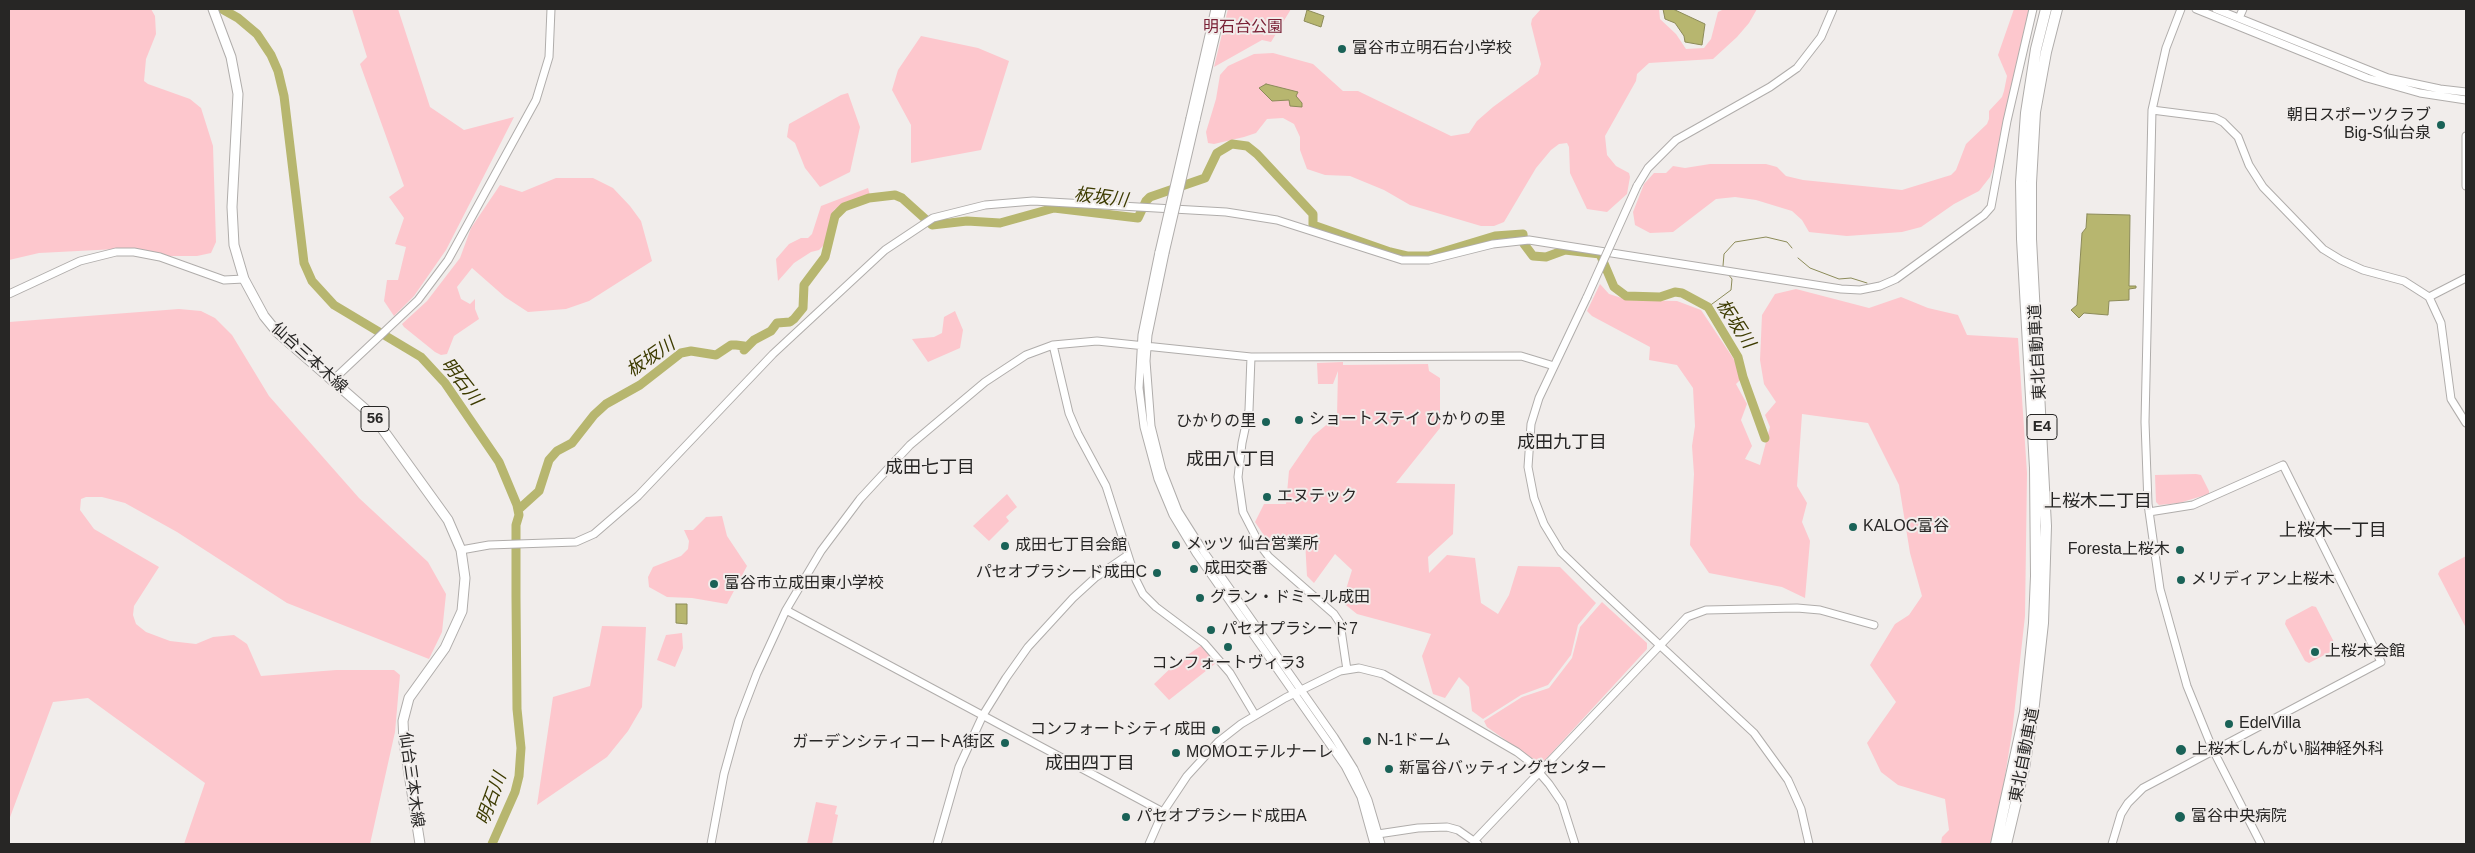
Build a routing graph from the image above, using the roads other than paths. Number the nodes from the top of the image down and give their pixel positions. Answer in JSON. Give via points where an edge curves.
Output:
{"nodes":[{"id":1,"x":213,"y":9,"type":"edge"},
{"id":2,"x":551,"y":9,"type":"edge"},
{"id":3,"x":1216,"y":9,"type":"edge"},
{"id":4,"x":1222,"y":9,"type":"edge"},
{"id":5,"x":1833,"y":9,"type":"edge"},
{"id":6,"x":2033,"y":9,"type":"edge"},
{"id":7,"x":2046,"y":9,"type":"edge"},
{"id":8,"x":2057,"y":9,"type":"edge"},
{"id":9,"x":2181,"y":9,"type":"edge"},
{"id":10,"x":2196,"y":9,"type":"edge"},
{"id":11,"x":2216,"y":9,"type":"edge"},
{"id":12,"x":2243,"y":9,"type":"edge"},
{"id":13,"x":2239,"y":18,"type":"junction"},
{"id":14,"x":2466,"y":92,"type":"edge"},
{"id":15,"x":2466,"y":100,"type":"edge"},
{"id":16,"x":2152,"y":110,"type":"junction"},
{"id":17,"x":1193,"y":119,"type":"junction"},
{"id":18,"x":2466,"y":136,"type":"edge"},
{"id":19,"x":2466,"y":186,"type":"edge"},
{"id":20,"x":244,"y":278,"type":"junction"},
{"id":21,"x":2466,"y":278,"type":"edge"},
{"id":22,"x":9,"y":294,"type":"edge"},
{"id":23,"x":2429,"y":297,"type":"junction"},
{"id":24,"x":1053,"y":345,"type":"junction"},
{"id":25,"x":1144,"y":346,"type":"junction"},
{"id":26,"x":1251,"y":357,"type":"junction"},
{"id":27,"x":1554,"y":366,"type":"junction"},
{"id":28,"x":333,"y":380,"type":"junction"},
{"id":29,"x":2466,"y":423,"type":"edge"},
{"id":30,"x":2149,"y":512,"type":"junction"},
{"id":31,"x":461,"y":550,"type":"junction"},
{"id":32,"x":1128,"y":555,"type":"junction"},
{"id":33,"x":786,"y":610,"type":"junction"},
{"id":34,"x":1874,"y":625,"type":"dead end"},
{"id":35,"x":1659,"y":645,"type":"junction"},
{"id":36,"x":1347,"y":670,"type":"junction"},
{"id":37,"x":1298,"y":692,"type":"junction"},
{"id":38,"x":983,"y":715,"type":"junction"},
{"id":39,"x":1256,"y":715,"type":"junction"},
{"id":40,"x":2213,"y":750,"type":"junction"},
{"id":41,"x":1540,"y":772,"type":"junction"},
{"id":42,"x":1163,"y":812,"type":"junction"},
{"id":43,"x":1378,"y":834,"type":"junction"},
{"id":44,"x":1477,"y":842,"type":"edge"},
{"id":45,"x":420,"y":844,"type":"edge"},
{"id":46,"x":710,"y":844,"type":"edge"},
{"id":47,"x":937,"y":844,"type":"edge"},
{"id":48,"x":1149,"y":844,"type":"edge"},
{"id":49,"x":1374,"y":844,"type":"edge"},
{"id":50,"x":1381,"y":844,"type":"edge"},
{"id":51,"x":1575,"y":844,"type":"edge"},
{"id":52,"x":1809,"y":844,"type":"edge"},
{"id":53,"x":1996,"y":844,"type":"edge"},
{"id":54,"x":2006,"y":844,"type":"edge"},
{"id":55,"x":2112,"y":844,"type":"edge"},
{"id":56,"x":2261,"y":844,"type":"edge"}],
"edges":[{"from":1,"to":20,"type":"main road","name":"仙台三本木線","number":"56","via":[[231,57],[238,94],[232,207],[234,245]]},
{"from":2,"to":28,"type":"street","via":[[549,57],[536,100],[448,260],[418,300]]},
{"from":3,"to":17,"type":"street"},
{"from":4,"to":17,"type":"street"},
{"from":5,"to":27,"type":"street","bridge":true,"via":[[1821,37],[1796,68],[1770,87],[1676,140],[1648,168]]},
{"from":6,"to":31,"type":"street","via":[[1991,207],[1896,280],[1872,288],[1841,288],[1529,240],[1429,260],[1402,260],[1277,220],[1226,212],[1033,201],[985,205],[930,219],[885,250],[773,354],[638,496],[594,534],[576,542],[509,544]]},
{"from":7,"to":53,"type":"highway","name":"東北自動車道","number":"E4","via":[[2026,113],[2021,182],[2035,468],[2034,623],[2025,712]]},
{"from":8,"to":54,"type":"highway","name":"東北自動車道","number":"E4","via":[[2035,112],[2031,183],[2031,239],[2046,507],[2043,623],[2034,713]]},
{"from":9,"to":16,"type":"street","via":[[2166,48]]},
{"from":10,"to":15,"type":"street","via":[[2367,78],[2420,93]]},
{"from":11,"to":13,"type":"street"},
{"from":12,"to":13,"type":"street"},
{"from":13,"to":14,"type":"street","via":[[2388,78],[2440,90]]},
{"from":16,"to":23,"type":"street","via":[[2215,118],[2223,122],[2238,137],[2249,165],[2263,186],[2323,249],[2363,270],[2404,281]]},
{"from":16,"to":30,"type":"street","via":[[2145,422]]},
{"from":17,"to":25,"type":"street","bridge":true},
{"from":18,"to":19,"type":"street"},
{"from":20,"to":22,"type":"street","via":[[224,280],[160,257],[116,252],[80,261]]},
{"from":20,"to":28,"type":"main road","name":"仙台三本木線","number":"56","via":[[264,316],[277,332]]},
{"from":21,"to":23,"type":"street"},
{"from":23,"to":29,"type":"street","via":[[2441,323],[2452,400]]},
{"from":24,"to":25,"type":"street","via":[[1087,341]]},
{"from":24,"to":32,"type":"street","via":[[1069,413],[1106,486]]},
{"from":24,"to":33,"type":"street","via":[[1026,355],[988,379],[904,451],[845,519]]},
{"from":25,"to":26,"type":"street"},
{"from":25,"to":37,"type":"street","via":[[1140,388],[1144,427],[1166,501],[1196,553]]},
{"from":26,"to":27,"type":"street","via":[[1521,356]]},
{"from":26,"to":36,"type":"street","via":[[1250,410],[1238,468],[1243,512],[1248,526],[1269,557],[1334,614],[1340,623]]},
{"from":27,"to":35,"type":"street","via":[[1533,414],[1529,434],[1528,467],[1537,506],[1561,552]]},
{"from":28,"to":31,"type":"main road","name":"仙台三本木線","number":"56","via":[[381,426],[448,520]]},
{"from":30,"to":40,"type":"street","via":[[2155,564],[2167,620],[2187,686]]},
{"from":30,"to":40,"type":"street","via":[[2200,503],[2283,465],[2380,662]]},
{"from":31,"to":45,"type":"main road","name":"仙台三本木線","number":"56","via":[[465,578],[462,611],[445,648],[409,698],[403,721]]},
{"from":32,"to":38,"type":"street","via":[[1096,577],[1051,620],[1017,662]]},
{"from":32,"to":39,"type":"street","via":[[1144,594],[1156,607],[1204,642],[1230,673]]},
{"from":33,"to":38,"type":"street"},
{"from":33,"to":46,"type":"street","via":[[756,673],[739,720]]},
{"from":34,"to":35,"type":"street","via":[[1807,609],[1706,610],[1687,617]]},
{"from":35,"to":41,"type":"street"},
{"from":35,"to":52,"type":"street","via":[[1754,733],[1774,757],[1801,809]]},
{"from":36,"to":37,"type":"street"},
{"from":36,"to":41,"type":"street","via":[[1371,670],[1383,674],[1517,752]]},
{"from":37,"to":39,"type":"street"},
{"from":37,"to":43,"type":"street","via":[[1334,737],[1358,776]]},
{"from":37,"to":49,"type":"street","via":[[1349,773],[1367,816]]},
{"from":38,"to":42,"type":"street"},
{"from":38,"to":47,"type":"street","via":[[956,774]]},
{"from":39,"to":42,"type":"street","via":[[1218,742],[1201,759]]},
{"from":40,"to":55,"type":"street","via":[[2136,794],[2122,814]]},
{"from":40,"to":56,"type":"street"},
{"from":41,"to":44,"type":"street"},
{"from":41,"to":51,"type":"street","via":[[1562,803]]},
{"from":42,"to":48,"type":"street"},
{"from":43,"to":44,"type":"street","via":[[1447,827]]},
{"from":43,"to":50,"type":"street"}]}
